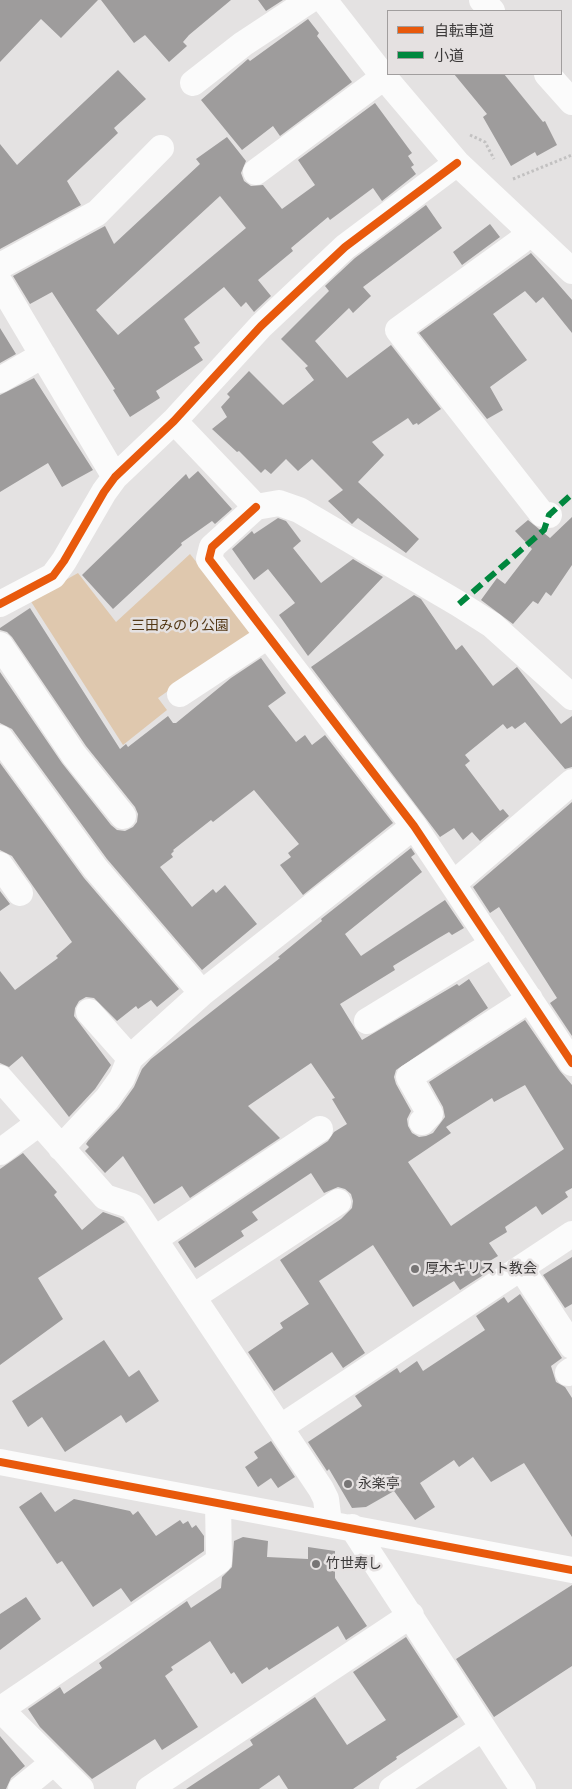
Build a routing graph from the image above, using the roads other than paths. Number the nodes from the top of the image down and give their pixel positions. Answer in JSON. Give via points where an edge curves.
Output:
{"nodes":[{"id":1,"x":310,"y":0,"type":"edge"},
{"id":2,"x":324,"y":0,"type":"edge"},
{"id":3,"x":548,"y":75,"type":"edge"},
{"id":4,"x":384,"y":77,"type":"junction"},
{"id":5,"x":194,"y":83,"type":"dead end"},
{"id":6,"x":572,"y":102,"type":"edge"},
{"id":7,"x":161,"y":148,"type":"dead end"},
{"id":8,"x":456,"y":163,"type":"junction"},
{"id":9,"x":269,"y":169,"type":"dead end"},
{"id":10,"x":527,"y":229,"type":"junction"},
{"id":11,"x":0,"y":266,"type":"edge"},
{"id":12,"x":572,"y":272,"type":"edge"},
{"id":13,"x":0,"y":283,"type":"edge"},
{"id":14,"x":43,"y":354,"type":"junction"},
{"id":15,"x":0,"y":380,"type":"edge"},
{"id":16,"x":174,"y":420,"type":"junction"},
{"id":17,"x":115,"y":477,"type":"junction"},
{"id":18,"x":256,"y":507,"type":"junction"},
{"id":19,"x":549,"y":515,"type":"dead end"},
{"id":20,"x":0,"y":604,"type":"edge"},
{"id":21,"x":268,"y":636,"type":"junction"},
{"id":22,"x":0,"y":644,"type":"edge"},
{"id":23,"x":180,"y":694,"type":"dead end"},
{"id":24,"x":572,"y":697,"type":"edge"},
{"id":25,"x":0,"y":738,"type":"edge"},
{"id":26,"x":572,"y":782,"type":"edge"},
{"id":27,"x":123,"y":816,"type":"dead end"},
{"id":28,"x":414,"y":826,"type":"junction"},
{"id":29,"x":0,"y":865,"type":"edge"},
{"id":30,"x":453,"y":884,"type":"junction"},
{"id":31,"x":20,"y":892,"type":"dead end"},
{"id":32,"x":493,"y":944,"type":"junction"},
{"id":33,"x":202,"y":992,"type":"junction"},
{"id":34,"x":530,"y":1000,"type":"junction"},
{"id":35,"x":89,"y":1012,"type":"dead end"},
{"id":36,"x":367,"y":1021,"type":"dead end"},
{"id":37,"x":130,"y":1058,"type":"junction"},
{"id":38,"x":572,"y":1063,"type":"edge"},
{"id":39,"x":0,"y":1078,"type":"edge"},
{"id":40,"x":422,"y":1122,"type":"dead end"},
{"id":41,"x":39,"y":1123,"type":"junction"},
{"id":42,"x":320,"y":1129,"type":"dead end"},
{"id":43,"x":61,"y":1148,"type":"junction"},
{"id":44,"x":0,"y":1152,"type":"edge"},
{"id":45,"x":338,"y":1202,"type":"dead end"},
{"id":46,"x":572,"y":1234,"type":"edge"},
{"id":47,"x":155,"y":1239,"type":"junction"},
{"id":48,"x":521,"y":1268,"type":"junction"},
{"id":49,"x":194,"y":1297,"type":"junction"},
{"id":50,"x":572,"y":1346,"type":"edge"},
{"id":51,"x":281,"y":1427,"type":"junction"},
{"id":52,"x":0,"y":1462,"type":"edge"},
{"id":53,"x":218,"y":1503,"type":"junction"},
{"id":54,"x":341,"y":1525,"type":"junction"},
{"id":55,"x":572,"y":1570,"type":"edge"},
{"id":56,"x":411,"y":1615,"type":"junction"},
{"id":57,"x":0,"y":1709,"type":"edge"},
{"id":58,"x":483,"y":1728,"type":"junction"},
{"id":59,"x":54,"y":1762,"type":"junction"},
{"id":60,"x":21,"y":1789,"type":"edge"},
{"id":61,"x":81,"y":1789,"type":"edge"},
{"id":62,"x":149,"y":1789,"type":"edge"},
{"id":63,"x":392,"y":1789,"type":"edge"},
{"id":64,"x":523,"y":1789,"type":"edge"}],
"edges":[{"from":1,"to":5,"type":"street","via":[[244,44]]},
{"from":2,"to":4,"type":"street"},
{"from":3,"to":6,"type":"street"},
{"from":4,"to":8,"type":"street"},
{"from":4,"to":9,"type":"street"},
{"from":7,"to":11,"type":"street","via":[[97,212]]},
{"from":8,"to":10,"type":"street"},
{"from":8,"to":16,"type":"street","via":[[345,246],[261,326]]},
{"from":10,"to":12,"type":"street"},
{"from":10,"to":19,"type":"street","via":[[521,241],[398,330],[542,514]]},
{"from":13,"to":14,"type":"street"},
{"from":14,"to":15,"type":"street"},
{"from":14,"to":17,"type":"street"},
{"from":16,"to":17,"type":"street"},
{"from":16,"to":18,"type":"street"},
{"from":17,"to":20,"type":"street","via":[[53,576]]},
{"from":18,"to":21,"type":"street","via":[[212,547],[209,559]]},
{"from":18,"to":24,"type":"street","via":[[279,502],[299,510],[459,604],[492,625]]},
{"from":21,"to":23,"type":"street"},
{"from":21,"to":28,"type":"street"},
{"from":22,"to":27,"type":"street","via":[[67,760]]},
{"from":25,"to":33,"type":"street","via":[[95,868]]},
{"from":26,"to":30,"type":"street"},
{"from":28,"to":30,"type":"street"},
{"from":28,"to":33,"type":"street"},
{"from":29,"to":31,"type":"street"},
{"from":30,"to":32,"type":"street"},
{"from":32,"to":34,"type":"street"},
{"from":32,"to":36,"type":"street"},
{"from":33,"to":37,"type":"street"},
{"from":34,"to":38,"type":"street"},
{"from":34,"to":40,"type":"street","via":[[409,1076],[430,1114]]},
{"from":35,"to":37,"type":"street"},
{"from":37,"to":43,"type":"street","via":[[122,1078],[107,1099]]},
{"from":39,"to":41,"type":"street"},
{"from":41,"to":43,"type":"street"},
{"from":41,"to":44,"type":"street"},
{"from":42,"to":47,"type":"street"},
{"from":43,"to":47,"type":"street","via":[[106,1197],[132,1206]]},
{"from":45,"to":49,"type":"street"},
{"from":46,"to":48,"type":"street"},
{"from":47,"to":49,"type":"street"},
{"from":48,"to":50,"type":"street"},
{"from":48,"to":51,"type":"street"},
{"from":49,"to":51,"type":"street"},
{"from":51,"to":54,"type":"street"},
{"from":52,"to":53,"type":"street"},
{"from":53,"to":54,"type":"street"},
{"from":53,"to":57,"type":"street","via":[[219,1561]]},
{"from":54,"to":55,"type":"street"},
{"from":54,"to":56,"type":"street"},
{"from":56,"to":58,"type":"street"},
{"from":56,"to":62,"type":"street"},
{"from":57,"to":59,"type":"street"},
{"from":58,"to":63,"type":"street"},
{"from":58,"to":64,"type":"street"},
{"from":59,"to":60,"type":"street"},
{"from":59,"to":61,"type":"street"}]}
